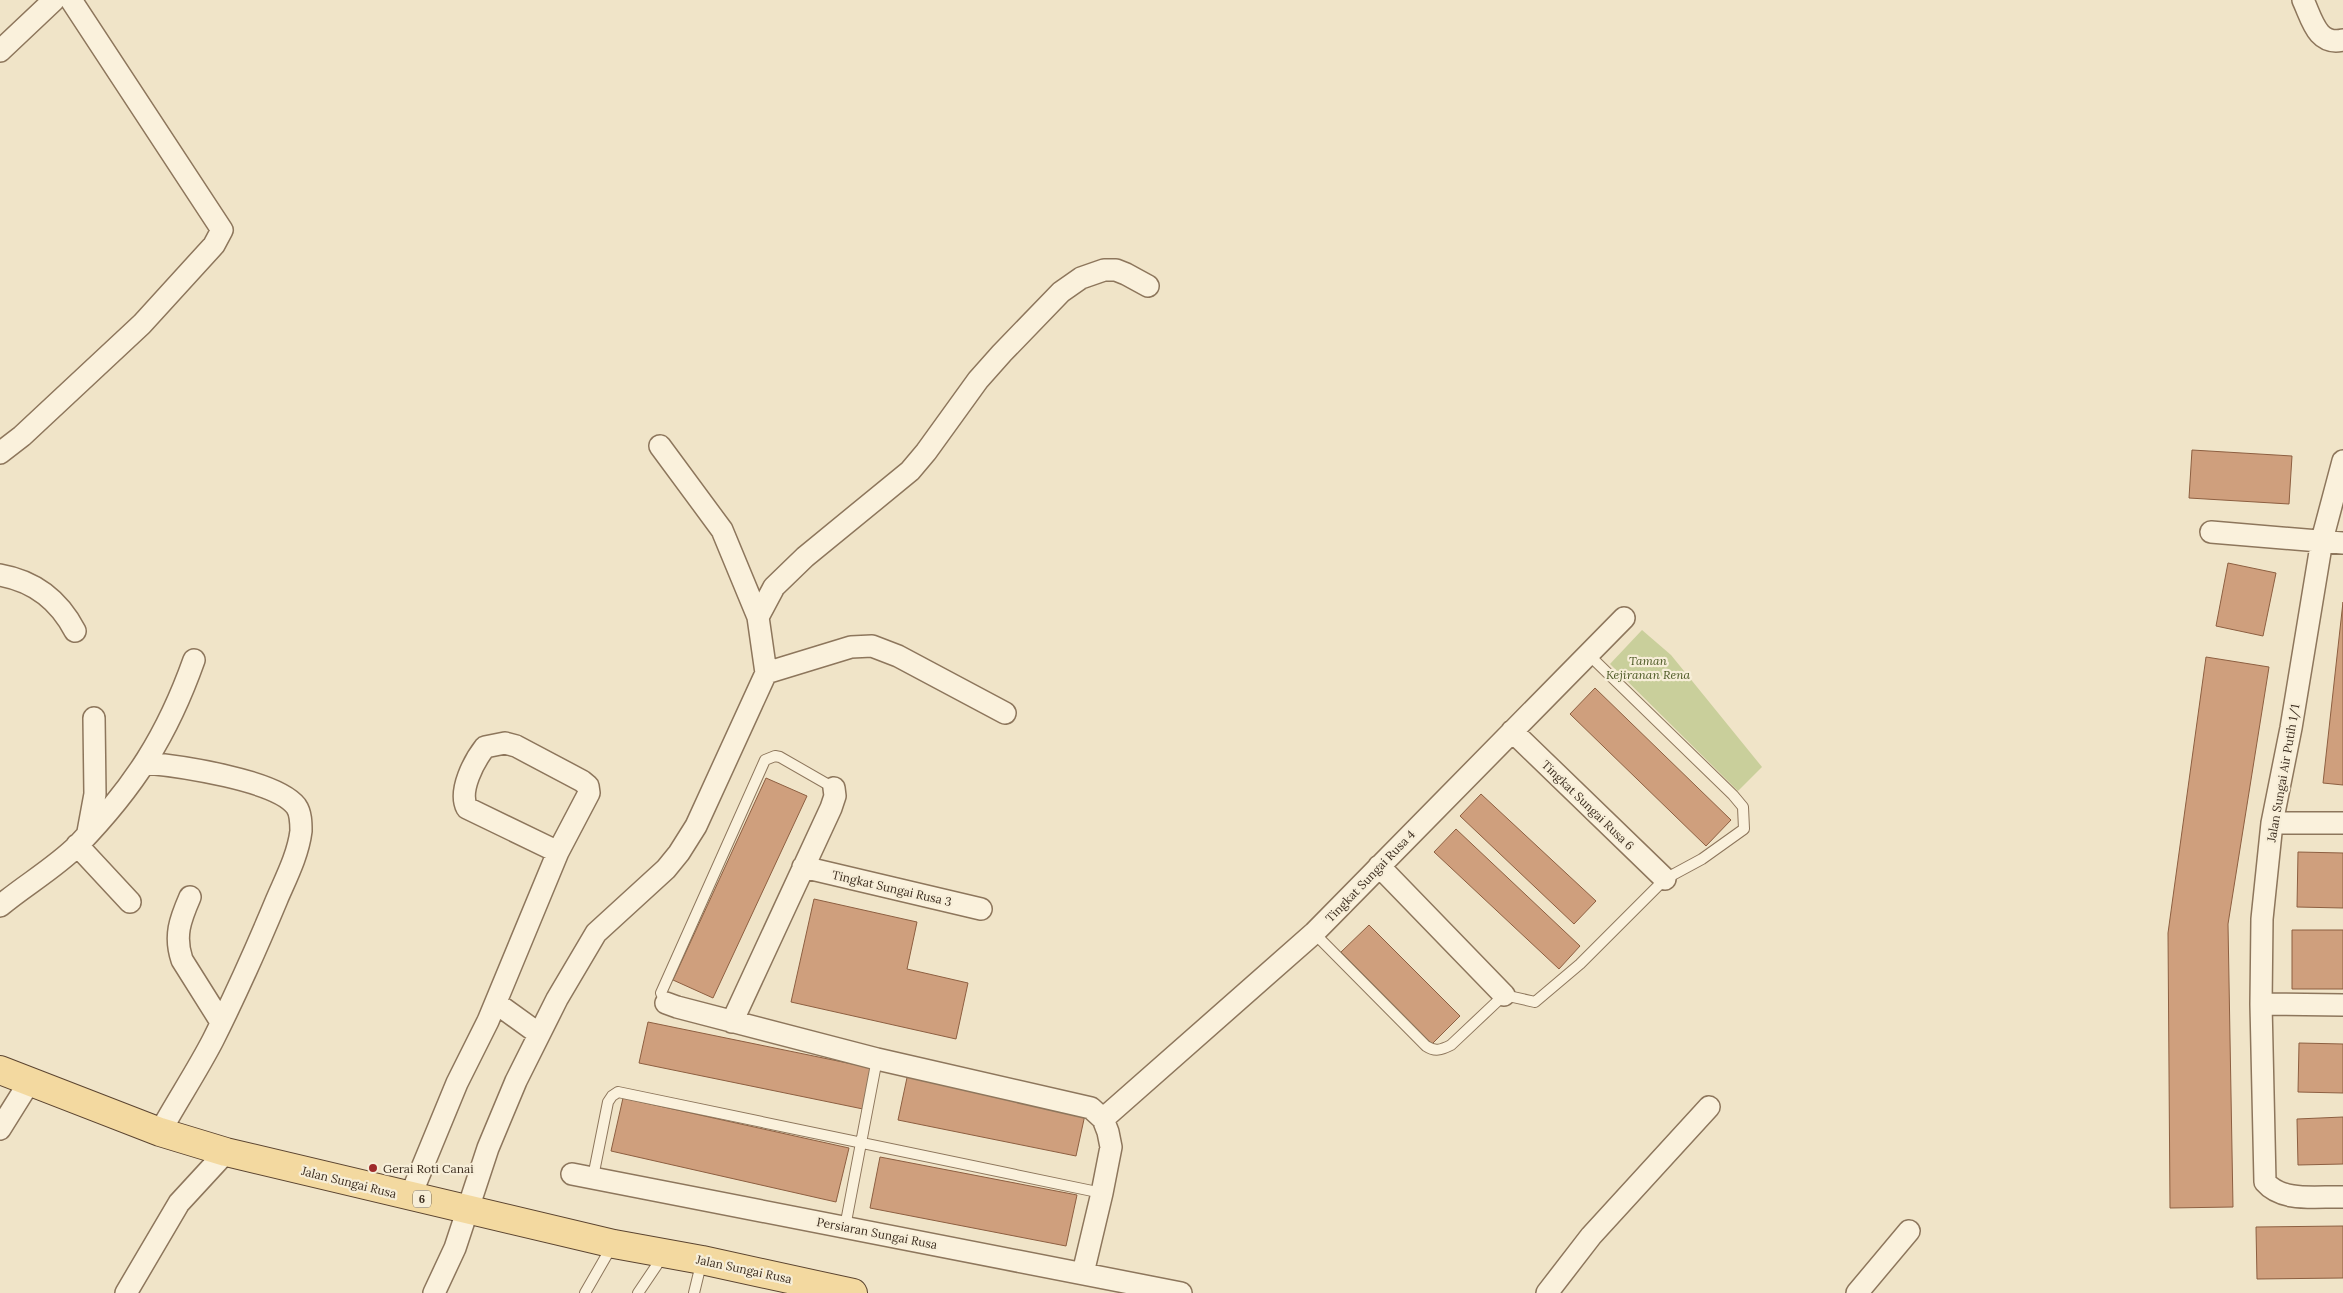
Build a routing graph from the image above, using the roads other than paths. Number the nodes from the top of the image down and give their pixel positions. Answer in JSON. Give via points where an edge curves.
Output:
{"nodes":[{"id":1,"x":54,"y":0,"type":"edge"},
{"id":2,"x":71,"y":0,"type":"edge"},
{"id":3,"x":2304,"y":0,"type":"edge"},
{"id":4,"x":2343,"y":40,"type":"edge"},
{"id":5,"x":0,"y":51,"type":"edge"},
{"id":6,"x":1148,"y":286,"type":"dead end"},
{"id":7,"x":660,"y":446,"type":"dead end"},
{"id":8,"x":0,"y":453,"type":"edge"},
{"id":9,"x":2343,"y":461,"type":"edge"},
{"id":10,"x":2211,"y":532,"type":"dead end"},
{"id":11,"x":2322,"y":540,"type":"junction"},
{"id":12,"x":2343,"y":543,"type":"edge"},
{"id":13,"x":0,"y":575,"type":"edge"},
{"id":14,"x":758,"y":617,"type":"junction"},
{"id":15,"x":1624,"y":618,"type":"dead end"},
{"id":16,"x":75,"y":630,"type":"dead end"},
{"id":17,"x":1588,"y":654,"type":"junction"},
{"id":18,"x":194,"y":660,"type":"dead end"},
{"id":19,"x":766,"y":673,"type":"junction"},
{"id":20,"x":1005,"y":713,"type":"dead end"},
{"id":21,"x":94,"y":718,"type":"dead end"},
{"id":22,"x":1512,"y":731,"type":"junction"},
{"id":23,"x":146,"y":763,"type":"junction"},
{"id":24,"x":834,"y":788,"type":"joint"},
{"id":25,"x":2272,"y":823,"type":"junction"},
{"id":26,"x":2343,"y":823,"type":"edge"},
{"id":27,"x":83,"y":838,"type":"junction"},
{"id":28,"x":558,"y":852,"type":"junction"},
{"id":29,"x":1379,"y":866,"type":"junction"},
{"id":30,"x":804,"y":867,"type":"junction"},
{"id":31,"x":1665,"y":879,"type":"junction"},
{"id":32,"x":190,"y":897,"type":"dead end"},
{"id":33,"x":130,"y":902,"type":"dead end"},
{"id":34,"x":0,"y":906,"type":"edge"},
{"id":35,"x":981,"y":908,"type":"dead end"},
{"id":36,"x":1314,"y":933,"type":"junction"},
{"id":37,"x":1504,"y":995,"type":"junction"},
{"id":38,"x":666,"y":1002,"type":"joint"},
{"id":39,"x":496,"y":1003,"type":"junction"},
{"id":40,"x":2261,"y":1004,"type":"junction"},
{"id":41,"x":2343,"y":1005,"type":"edge"},
{"id":42,"x":221,"y":1022,"type":"junction"},
{"id":43,"x":732,"y":1022,"type":"junction"},
{"id":44,"x":539,"y":1034,"type":"junction"},
{"id":45,"x":877,"y":1059,"type":"junction"},
{"id":46,"x":0,"y":1070,"type":"edge"},
{"id":47,"x":30,"y":1081,"type":"junction"},
{"id":48,"x":1709,"y":1106,"type":"dead end"},
{"id":49,"x":1103,"y":1119,"type":"junction"},
{"id":50,"x":0,"y":1129,"type":"edge"},
{"id":51,"x":160,"y":1132,"type":"junction"},
{"id":52,"x":862,"y":1144,"type":"junction"},
{"id":53,"x":226,"y":1152,"type":"junction"},
{"id":54,"x":572,"y":1174,"type":"dead end"},
{"id":55,"x":594,"y":1177,"type":"junction"},
{"id":56,"x":1102,"y":1193,"type":"junction"},
{"id":57,"x":410,"y":1197,"type":"junction"},
{"id":58,"x":2343,"y":1197,"type":"edge"},
{"id":59,"x":468,"y":1210,"type":"junction"},
{"id":60,"x":845,"y":1227,"type":"junction"},
{"id":61,"x":1909,"y":1231,"type":"dead end"},
{"id":62,"x":614,"y":1244,"type":"junction"},
{"id":63,"x":665,"y":1253,"type":"junction"},
{"id":64,"x":702,"y":1260,"type":"junction"},
{"id":65,"x":1083,"y":1273,"type":"junction"},
{"id":66,"x":1139,"y":1288,"type":"edge"},
{"id":67,"x":126,"y":1293,"type":"edge"},
{"id":68,"x":434,"y":1293,"type":"edge"},
{"id":69,"x":585,"y":1293,"type":"edge"},
{"id":70,"x":638,"y":1293,"type":"edge"},
{"id":71,"x":694,"y":1293,"type":"edge"},
{"id":72,"x":853,"y":1293,"type":"edge"},
{"id":73,"x":1181,"y":1293,"type":"edge"},
{"id":74,"x":1547,"y":1293,"type":"edge"},
{"id":75,"x":1857,"y":1293,"type":"edge"}],
"edges":[{"from":1,"to":5,"type":"street"},
{"from":2,"to":8,"type":"street","via":[[222,230],[214,245],[142,324]]},
{"from":3,"to":4,"type":"street","via":[[2318,34],[2329,40]]},
{"from":6,"to":14,"type":"street","via":[[1116,270],[1104,270],[1081,278],[1061,292],[978,380],[910,471],[774,586]]},
{"from":7,"to":14,"type":"street","via":[[722,530]]},
{"from":9,"to":11,"type":"street","name":"Jalan Sungai Air Putih 1/1"},
{"from":10,"to":11,"type":"street"},
{"from":11,"to":12,"type":"street"},
{"from":11,"to":25,"type":"street","name":"Jalan Sungai Air Putih 1/1"},
{"from":13,"to":16,"type":"street","via":[[17,579],[49,596]]},
{"from":14,"to":19,"type":"street"},
{"from":15,"to":17,"type":"street","name":"Tingkat Sungai Rusa 4"},
{"from":17,"to":22,"type":"street","name":"Tingkat Sungai Rusa 4"},
{"from":17,"to":31,"type":"lane","via":[[1743,807],[1744,829],[1702,860]]},
{"from":18,"to":23,"type":"street","via":[[169,723]]},
{"from":19,"to":20,"type":"street","via":[[851,648],[872,646],[905,659]]},
{"from":19,"to":44,"type":"street","via":[[696,826],[679,854],[596,933]]},
{"from":21,"to":27,"type":"street","via":[[95,794]]},
{"from":22,"to":29,"type":"street","name":"Tingkat Sungai Rusa 4"},
{"from":22,"to":31,"type":"street","name":"Tingkat Sungai Rusa 6"},
{"from":23,"to":27,"type":"street","via":[[112,808]]},
{"from":23,"to":42,"type":"street","via":[[205,772],[277,791],[289,798],[300,815],[301,832],[294,858],[248,969]]},
{"from":24,"to":30,"type":"street","via":[[831,808]]},
{"from":24,"to":38,"type":"lane","via":[[780,757],[765,760],[661,993]]},
{"from":25,"to":26,"type":"street"},
{"from":25,"to":40,"type":"street","name":"Jalan Sungai Air Putih 1/1","via":[[2262,919]]},
{"from":27,"to":33,"type":"street"},
{"from":27,"to":34,"type":"street"},
{"from":28,"to":28,"type":"street","via":[[468,808],[464,797],[466,786],[485,747],[505,743],[516,746],[588,786],[588,798]]},
{"from":28,"to":39,"type":"street"},
{"from":29,"to":36,"type":"street","name":"Tingkat Sungai Rusa 4"},
{"from":29,"to":37,"type":"street"},
{"from":30,"to":35,"type":"street","name":"Tingkat Sungai Rusa 3"},
{"from":30,"to":43,"type":"street"},
{"from":31,"to":37,"type":"lane","via":[[1580,964],[1535,1002]]},
{"from":32,"to":42,"type":"street","via":[[177,930],[179,951]]},
{"from":36,"to":37,"type":"lane","via":[[1432,1050],[1451,1045]]},
{"from":36,"to":49,"type":"street","name":"Tingkat Sungai Rusa 4"},
{"from":38,"to":43,"type":"street"},
{"from":39,"to":44,"type":"street"},
{"from":39,"to":57,"type":"street","via":[[457,1083]]},
{"from":40,"to":41,"type":"street"},
{"from":40,"to":58,"type":"street","name":"Jalan Sungai Air Putih 1/1","via":[[2265,1182],[2277,1193],[2288,1196]]},
{"from":42,"to":51,"type":"street"},
{"from":43,"to":45,"type":"street"},
{"from":44,"to":59,"type":"street","via":[[488,1148]]},
{"from":45,"to":49,"type":"street","via":[[1084,1106]]},
{"from":45,"to":52,"type":"lane"},
{"from":46,"to":47,"type":"main road","name":"Jalan Sungai Rusa","number":"6"},
{"from":47,"to":50,"type":"street"},
{"from":47,"to":51,"type":"main road","name":"Jalan Sungai Rusa","number":"6"},
{"from":48,"to":74,"type":"street","via":[[1591,1236]]},
{"from":49,"to":56,"type":"street","via":[[1110,1147]]},
{"from":51,"to":53,"type":"main road","name":"Jalan Sungai Rusa","number":"6"},
{"from":52,"to":55,"type":"lane","via":[[618,1092],[608,1102]]},
{"from":52,"to":56,"type":"lane"},
{"from":52,"to":60,"type":"lane"},
{"from":53,"to":57,"type":"main road","name":"Jalan Sungai Rusa","number":"6"},
{"from":53,"to":67,"type":"street","via":[[179,1203]]},
{"from":54,"to":55,"type":"street","name":"Persiaran Sungai Rusa"},
{"from":55,"to":60,"type":"street","name":"Persiaran Sungai Rusa"},
{"from":56,"to":65,"type":"street"},
{"from":57,"to":59,"type":"main road","name":"Jalan Sungai Rusa","number":"6"},
{"from":59,"to":62,"type":"main road","name":"Jalan Sungai Rusa","number":"6"},
{"from":59,"to":68,"type":"street"},
{"from":60,"to":65,"type":"street","name":"Persiaran Sungai Rusa"},
{"from":61,"to":75,"type":"street"},
{"from":62,"to":63,"type":"main road","name":"Jalan Sungai Rusa","number":"6"},
{"from":62,"to":69,"type":"lane"},
{"from":63,"to":64,"type":"main road","name":"Jalan Sungai Rusa","number":"6"},
{"from":63,"to":70,"type":"lane"},
{"from":64,"to":71,"type":"lane"},
{"from":64,"to":72,"type":"main road","name":"Jalan Sungai Rusa","number":"6"},
{"from":65,"to":66,"type":"street","name":"Persiaran Sungai Rusa"},
{"from":66,"to":73,"type":"street","name":"Persiaran Sungai Rusa"}]}
